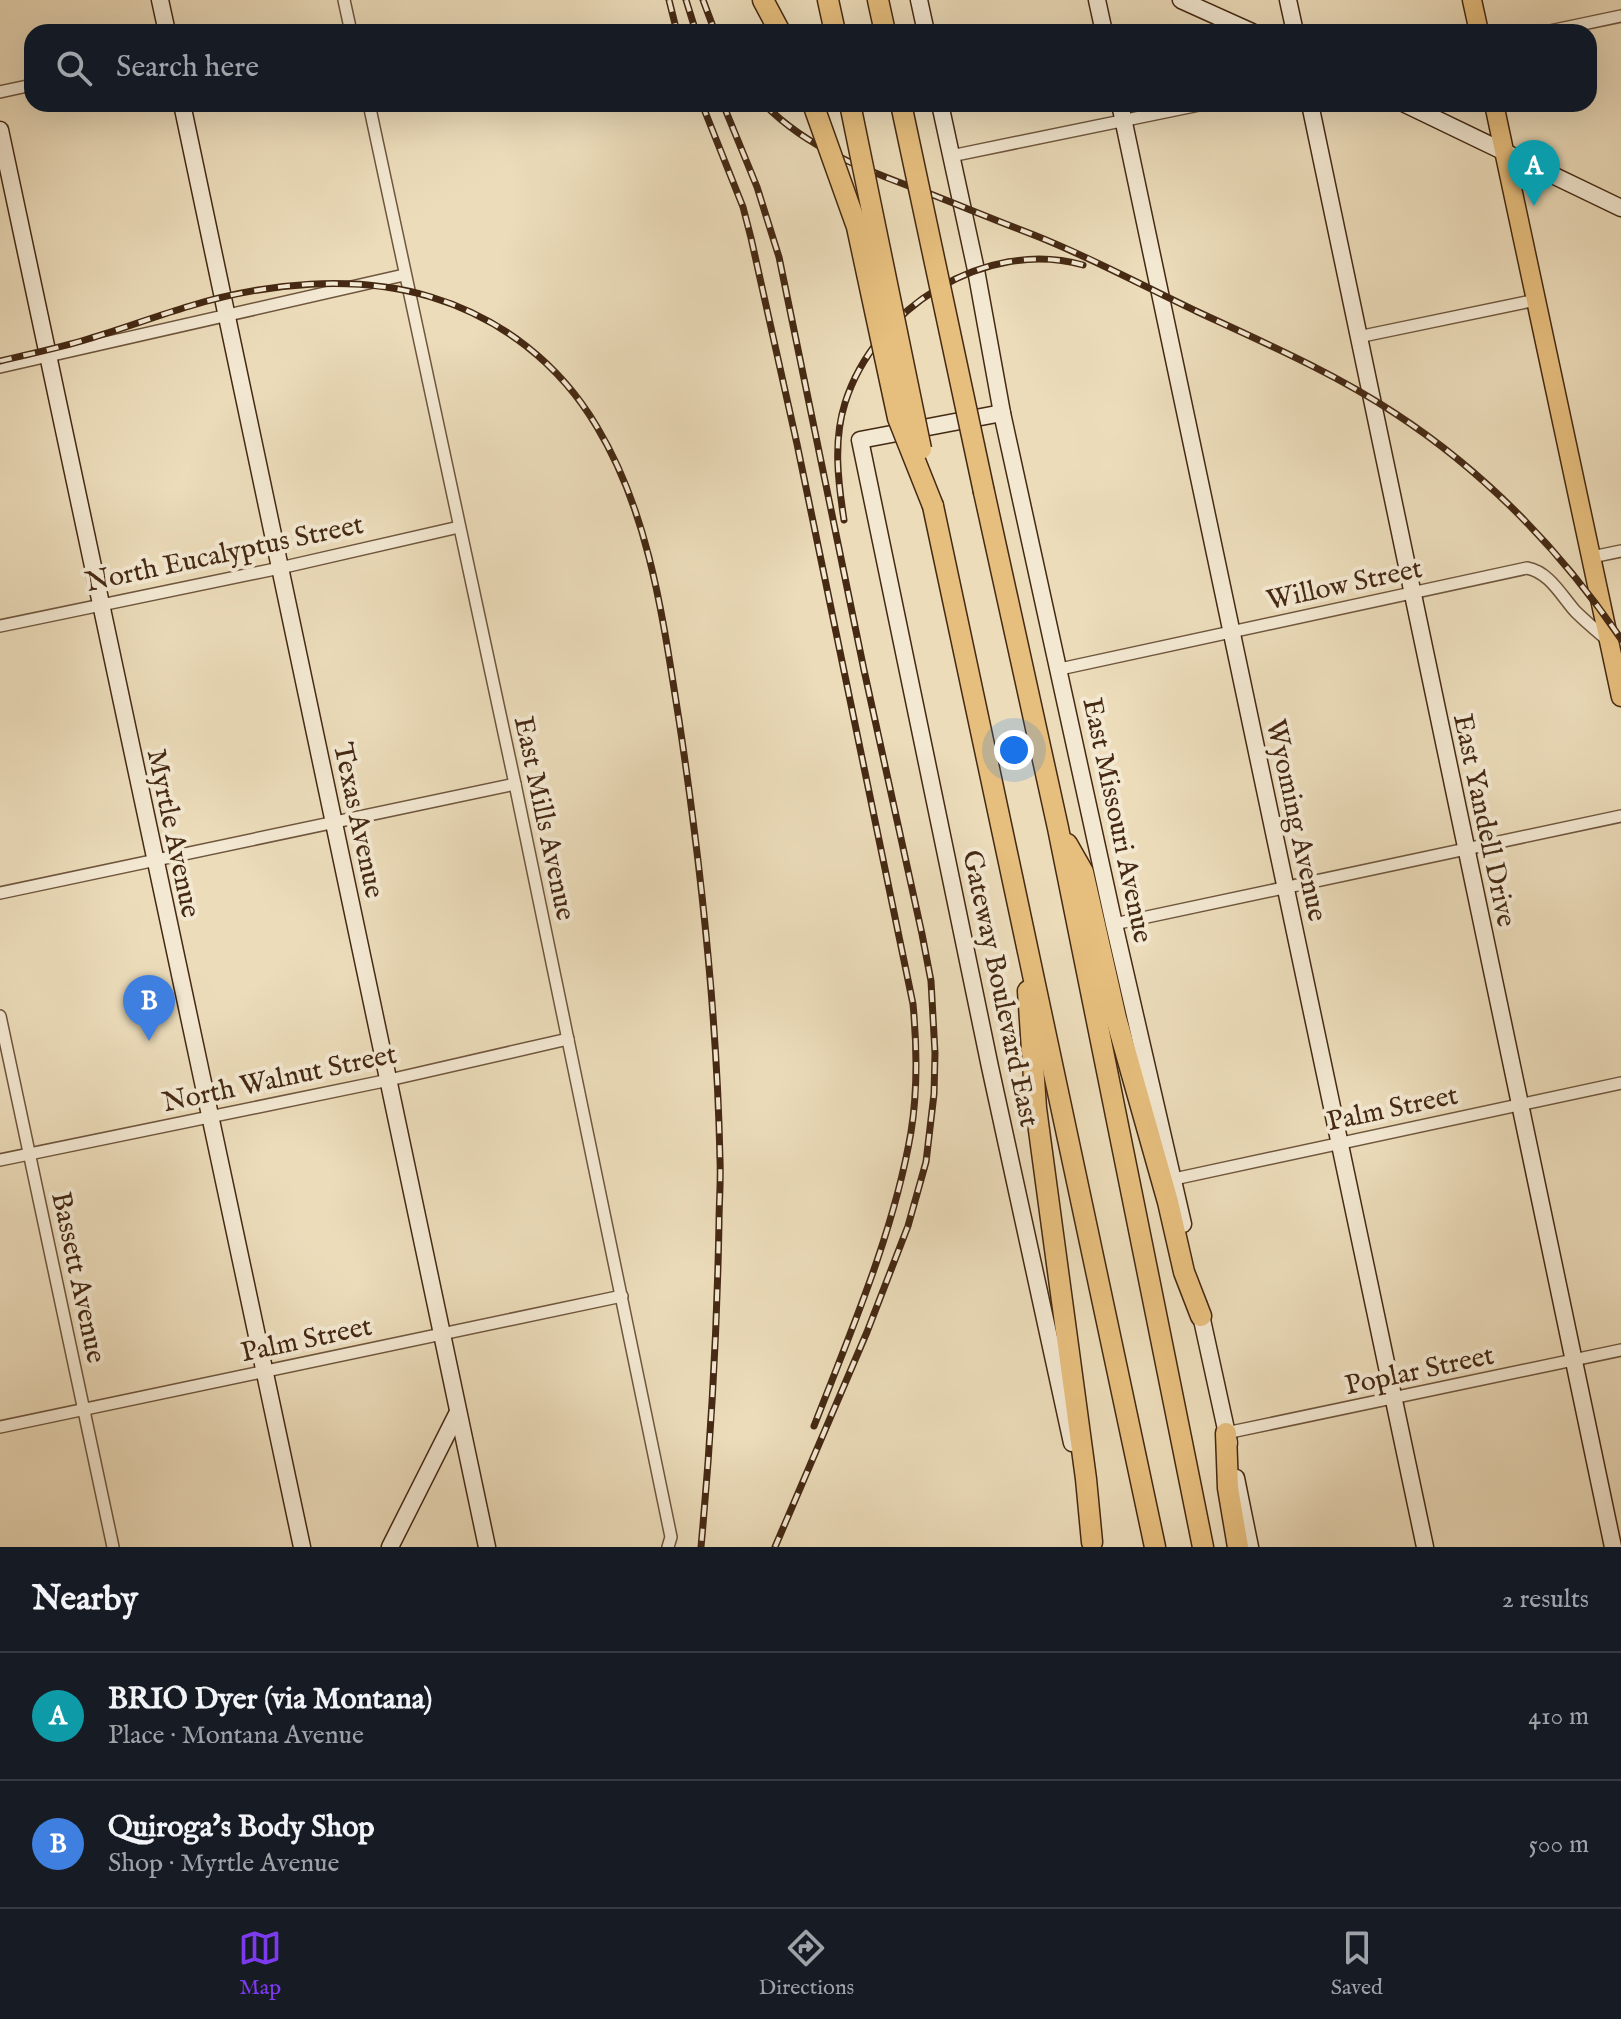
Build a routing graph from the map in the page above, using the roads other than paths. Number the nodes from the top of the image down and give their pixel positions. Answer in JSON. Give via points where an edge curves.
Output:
{"nodes":[{"id":1,"x":160,"y":0,"type":"edge"},
{"id":2,"x":344,"y":0,"type":"edge"},
{"id":3,"x":763,"y":0,"type":"edge"},
{"id":4,"x":828,"y":0,"type":"edge"},
{"id":5,"x":878,"y":0,"type":"edge"},
{"id":6,"x":919,"y":0,"type":"edge"},
{"id":7,"x":1097,"y":0,"type":"edge"},
{"id":8,"x":1181,"y":0,"type":"edge"},
{"id":9,"x":1288,"y":0,"type":"edge"},
{"id":10,"x":1472,"y":0,"type":"edge"},
{"id":11,"x":1621,"y":16,"type":"edge"},
{"id":12,"x":165,"y":24,"type":"edge"},
{"id":13,"x":349,"y":24,"type":"edge"},
{"id":14,"x":776,"y":24,"type":"edge"},
{"id":15,"x":833,"y":24,"type":"edge"},
{"id":16,"x":883,"y":24,"type":"edge"},
{"id":17,"x":924,"y":24,"type":"edge"},
{"id":18,"x":1102,"y":24,"type":"edge"},
{"id":19,"x":1234,"y":24,"type":"edge"},
{"id":20,"x":1293,"y":24,"type":"edge"},
{"id":21,"x":1477,"y":24,"type":"edge"},
{"id":22,"x":1583,"y":24,"type":"edge"},
{"id":23,"x":24,"y":87,"type":"edge"},
{"id":24,"x":0,"y":92,"type":"edge"},
{"id":25,"x":184,"y":112,"type":"edge"},
{"id":26,"x":371,"y":112,"type":"edge"},
{"id":27,"x":816,"y":112,"type":"edge"},
{"id":28,"x":852,"y":112,"type":"edge"},
{"id":29,"x":903,"y":112,"type":"edge"},
{"id":30,"x":942,"y":112,"type":"edge"},
{"id":31,"x":1121,"y":112,"type":"edge"},
{"id":32,"x":1312,"y":112,"type":"edge"},
{"id":33,"x":1421,"y":112,"type":"edge"},
{"id":34,"x":1496,"y":112,"type":"edge"},
{"id":35,"x":0,"y":130,"type":"edge"},
{"id":36,"x":1504,"y":153,"type":"junction"},
{"id":37,"x":951,"y":156,"type":"junction"},
{"id":38,"x":1621,"y":208,"type":"edge"},
{"id":39,"x":404,"y":275,"type":"junction"},
{"id":40,"x":1536,"y":300,"type":"junction"},
{"id":41,"x":227,"y":317,"type":"junction"},
{"id":42,"x":1358,"y":337,"type":"junction"},
{"id":43,"x":49,"y":355,"type":"junction"},
{"id":44,"x":0,"y":367,"type":"edge"},
{"id":45,"x":1002,"y":413,"type":"junction"},
{"id":46,"x":933,"y":506,"type":"junction"},
{"id":47,"x":459,"y":527,"type":"junction"},
{"id":48,"x":1621,"y":551,"type":"edge"},
{"id":49,"x":1592,"y":557,"type":"junction"},
{"id":50,"x":280,"y":568,"type":"junction"},
{"id":51,"x":1413,"y":593,"type":"junction"},
{"id":52,"x":100,"y":605,"type":"junction"},
{"id":53,"x":0,"y":626,"type":"edge"},
{"id":54,"x":1231,"y":632,"type":"junction"},
{"id":55,"x":1610,"y":642,"type":"junction"},
{"id":56,"x":1060,"y":669,"type":"junction"},
{"id":57,"x":1621,"y":697,"type":"edge"},
{"id":58,"x":515,"y":784,"type":"junction"},
{"id":59,"x":1621,"y":816,"type":"edge"},
{"id":60,"x":334,"y":822,"type":"junction"},
{"id":61,"x":1058,"y":828,"type":"junction"},
{"id":62,"x":1465,"y":849,"type":"junction"},
{"id":63,"x":154,"y":860,"type":"junction"},
{"id":64,"x":1285,"y":888,"type":"junction"},
{"id":65,"x":0,"y":893,"type":"edge"},
{"id":66,"x":1022,"y":915,"type":"junction"},
{"id":67,"x":1114,"y":924,"type":"junction"},
{"id":68,"x":0,"y":1016,"type":"edge"},
{"id":69,"x":568,"y":1039,"type":"junction"},
{"id":70,"x":389,"y":1080,"type":"junction"},
{"id":71,"x":1621,"y":1083,"type":"edge"},
{"id":72,"x":1519,"y":1105,"type":"junction"},
{"id":73,"x":209,"y":1116,"type":"junction"},
{"id":74,"x":1340,"y":1143,"type":"junction"},
{"id":75,"x":29,"y":1154,"type":"junction"},
{"id":76,"x":0,"y":1160,"type":"edge"},
{"id":77,"x":1174,"y":1179,"type":"junction"},
{"id":78,"x":622,"y":1296,"type":"junction"},
{"id":79,"x":1201,"y":1316,"type":"junction"},
{"id":80,"x":442,"y":1334,"type":"junction"},
{"id":81,"x":1621,"y":1350,"type":"edge"},
{"id":82,"x":1573,"y":1361,"type":"junction"},
{"id":83,"x":263,"y":1371,"type":"junction"},
{"id":84,"x":1394,"y":1398,"type":"junction"},
{"id":85,"x":84,"y":1410,"type":"junction"},
{"id":86,"x":458,"y":1412,"type":"junction"},
{"id":87,"x":0,"y":1427,"type":"edge"},
{"id":88,"x":1226,"y":1433,"type":"junction"},
{"id":89,"x":669,"y":1545,"type":"edge"},
{"id":90,"x":1092,"y":1545,"type":"edge"},
{"id":91,"x":113,"y":1547,"type":"edge"},
{"id":92,"x":302,"y":1547,"type":"edge"},
{"id":93,"x":390,"y":1547,"type":"edge"},
{"id":94,"x":487,"y":1547,"type":"edge"},
{"id":95,"x":1155,"y":1547,"type":"edge"},
{"id":96,"x":1203,"y":1547,"type":"edge"},
{"id":97,"x":1238,"y":1547,"type":"edge"},
{"id":98,"x":1250,"y":1547,"type":"edge"},
{"id":99,"x":1425,"y":1547,"type":"edge"},
{"id":100,"x":1613,"y":1547,"type":"edge"}],
"edges":[{"from":1,"to":12,"type":"main road"},
{"from":2,"to":13,"type":"street"},
{"from":3,"to":14,"type":"highway"},
{"from":4,"to":15,"type":"highway"},
{"from":5,"to":16,"type":"highway"},
{"from":6,"to":17,"type":"main road"},
{"from":7,"to":18,"type":"main road"},
{"from":8,"to":19,"type":"main road"},
{"from":9,"to":20,"type":"main road"},
{"from":10,"to":21,"type":"main road"},
{"from":11,"to":22,"type":"street"},
{"from":23,"to":24,"type":"street"},
{"from":25,"to":41,"type":"main road","name":"Texas Avenue"},
{"from":26,"to":39,"type":"street","name":"East Mills Avenue"},
{"from":27,"to":46,"type":"highway","bridge":true,"via":[[857,227],[898,418]]},
{"from":28,"to":46,"type":"highway","bridge":true},
{"from":29,"to":61,"type":"highway","bridge":true},
{"from":30,"to":37,"type":"main road","name":"East Missouri Avenue"},
{"from":31,"to":37,"type":"street"},
{"from":31,"to":54,"type":"main road","name":"Wyoming Avenue"},
{"from":32,"to":42,"type":"main road","name":"East Yandell Drive"},
{"from":33,"to":36,"type":"main road"},
{"from":34,"to":36,"type":"main road"},
{"from":35,"to":43,"type":"main road","name":"Myrtle Avenue"},
{"from":36,"to":38,"type":"main road"},
{"from":36,"to":40,"type":"main road"},
{"from":37,"to":45,"type":"main road","name":"East Missouri Avenue"},
{"from":39,"to":41,"type":"street"},
{"from":39,"to":47,"type":"street","name":"East Mills Avenue"},
{"from":40,"to":42,"type":"street"},
{"from":40,"to":49,"type":"main road"},
{"from":41,"to":43,"type":"street"},
{"from":41,"to":50,"type":"main road","name":"Texas Avenue"},
{"from":42,"to":51,"type":"main road","name":"East Yandell Drive"},
{"from":43,"to":44,"type":"street"},
{"from":43,"to":52,"type":"main road","name":"Myrtle Avenue"},
{"from":45,"to":56,"type":"main road","name":"East Missouri Avenue"},
{"from":45,"to":90,"type":"main road","name":"Gateway Boulevard East","via":[[860,440]]},
{"from":46,"to":66,"type":"highway"},
{"from":47,"to":50,"type":"street","name":"North Eucalyptus Street"},
{"from":47,"to":58,"type":"street","name":"East Mills Avenue"},
{"from":48,"to":49,"type":"street"},
{"from":49,"to":55,"type":"main road"},
{"from":50,"to":52,"type":"street","name":"North Eucalyptus Street"},
{"from":50,"to":60,"type":"main road","name":"Texas Avenue"},
{"from":51,"to":54,"type":"street","name":"Willow Street"},
{"from":51,"to":55,"type":"street","name":"Willow Street","via":[[1536,569]]},
{"from":51,"to":62,"type":"main road","name":"East Yandell Drive"},
{"from":52,"to":53,"type":"street","name":"North Eucalyptus Street"},
{"from":52,"to":63,"type":"main road","name":"Myrtle Avenue"},
{"from":54,"to":56,"type":"street","name":"Willow Street"},
{"from":54,"to":64,"type":"main road","name":"Wyoming Avenue"},
{"from":55,"to":57,"type":"main road"},
{"from":56,"to":67,"type":"main road","name":"East Missouri Avenue"},
{"from":58,"to":60,"type":"street"},
{"from":58,"to":69,"type":"street","name":"East Mills Avenue"},
{"from":59,"to":62,"type":"street"},
{"from":60,"to":63,"type":"street"},
{"from":60,"to":70,"type":"main road","name":"Texas Avenue"},
{"from":61,"to":79,"type":"highway","via":[[1083,872],[1119,1031],[1184,1272]]},
{"from":61,"to":96,"type":"highway"},
{"from":62,"to":64,"type":"street"},
{"from":62,"to":72,"type":"main road","name":"East Yandell Drive"},
{"from":63,"to":65,"type":"street"},
{"from":63,"to":73,"type":"main road","name":"Myrtle Avenue"},
{"from":64,"to":67,"type":"street"},
{"from":64,"to":74,"type":"main road","name":"Wyoming Avenue"},
{"from":66,"to":90,"type":"highway","via":[[1036,1108]]},
{"from":66,"to":95,"type":"highway"},
{"from":67,"to":77,"type":"main road","name":"East Missouri Avenue"},
{"from":68,"to":75,"type":"street","name":"Bassett Avenue"},
{"from":69,"to":70,"type":"street","name":"North Walnut Street"},
{"from":69,"to":78,"type":"street","name":"East Mills Avenue"},
{"from":70,"to":73,"type":"street","name":"North Walnut Street"},
{"from":70,"to":80,"type":"main road","name":"Texas Avenue"},
{"from":71,"to":72,"type":"street","name":"Palm Street"},
{"from":72,"to":74,"type":"street","name":"Palm Street"},
{"from":72,"to":82,"type":"main road","name":"East Yandell Drive"},
{"from":73,"to":75,"type":"street","name":"North Walnut Street"},
{"from":73,"to":83,"type":"main road","name":"Myrtle Avenue"},
{"from":74,"to":77,"type":"street","name":"Palm Street"},
{"from":74,"to":84,"type":"main road","name":"Wyoming Avenue"},
{"from":75,"to":76,"type":"street","name":"North Walnut Street"},
{"from":75,"to":85,"type":"street","name":"Bassett Avenue"},
{"from":77,"to":79,"type":"main road","name":"East Missouri Avenue"},
{"from":78,"to":80,"type":"street","name":"Palm Street"},
{"from":78,"to":89,"type":"street","name":"East Mills Avenue"},
{"from":79,"to":88,"type":"main road","name":"East Missouri Avenue"},
{"from":80,"to":83,"type":"street","name":"Palm Street"},
{"from":80,"to":86,"type":"main road","name":"Texas Avenue"},
{"from":81,"to":82,"type":"street","name":"Poplar Street"},
{"from":82,"to":84,"type":"street","name":"Poplar Street"},
{"from":82,"to":100,"type":"main road","name":"East Yandell Drive"},
{"from":83,"to":85,"type":"street","name":"Palm Street"},
{"from":83,"to":92,"type":"main road","name":"Myrtle Avenue"},
{"from":84,"to":88,"type":"street","name":"Poplar Street"},
{"from":84,"to":99,"type":"main road","name":"Wyoming Avenue"},
{"from":85,"to":87,"type":"street","name":"Palm Street"},
{"from":85,"to":91,"type":"street","name":"Bassett Avenue"},
{"from":86,"to":93,"type":"main road"},
{"from":86,"to":94,"type":"main road","name":"Texas Avenue"},
{"from":88,"to":97,"type":"highway"},
{"from":88,"to":98,"type":"main road","name":"East Missouri Avenue"}]}
